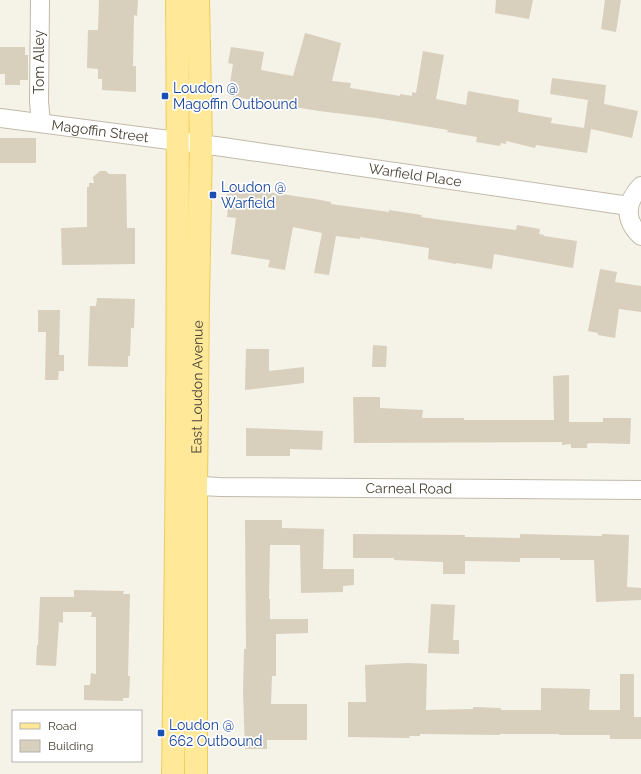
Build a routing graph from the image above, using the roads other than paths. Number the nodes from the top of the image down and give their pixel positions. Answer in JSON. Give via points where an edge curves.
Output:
{"nodes":[{"id":1,"x":40,"y":0,"type":"edge"},
{"id":2,"x":177,"y":0,"type":"edge"},
{"id":3,"x":198,"y":0,"type":"edge"},
{"id":4,"x":0,"y":118,"type":"edge"},
{"id":5,"x":41,"y":123,"type":"junction"},
{"id":6,"x":178,"y":140,"type":"junction"},
{"id":7,"x":201,"y":144,"type":"junction"},
{"id":8,"x":641,"y":186,"type":"edge"},
{"id":9,"x":629,"y":206,"type":"junction"},
{"id":10,"x":641,"y":236,"type":"edge"},
{"id":11,"x":186,"y":485,"type":"junction"},
{"id":12,"x":641,"y":490,"type":"edge"},
{"id":13,"x":173,"y":774,"type":"edge"},
{"id":14,"x":196,"y":774,"type":"edge"}],
"edges":[{"from":1,"to":5,"type":"street","name":"Tom Alley","via":[[38,102]]},
{"from":2,"to":6,"type":"main road","name":"East Loudon Avenue"},
{"from":3,"to":7,"type":"main road","name":"East Loudon Avenue"},
{"from":4,"to":5,"type":"street","name":"Magoffin Street"},
{"from":5,"to":6,"type":"street","name":"Magoffin Street"},
{"from":6,"to":7,"type":"street","name":"Magoffin Street"},
{"from":6,"to":11,"type":"main road","name":"East Loudon Avenue"},
{"from":7,"to":9,"type":"street","name":"Warfield Place"},
{"from":7,"to":11,"type":"main road","name":"East Loudon Avenue","via":[[198,294]]},
{"from":8,"to":9,"type":"street","via":[[633,195]]},
{"from":9,"to":10,"type":"street","via":[[629,218],[634,230]]},
{"from":11,"to":12,"type":"street","name":"Carneal Road"},
{"from":11,"to":13,"type":"main road","name":"East Loudon Avenue"},
{"from":11,"to":14,"type":"main road","name":"East Loudon Avenue"}]}
